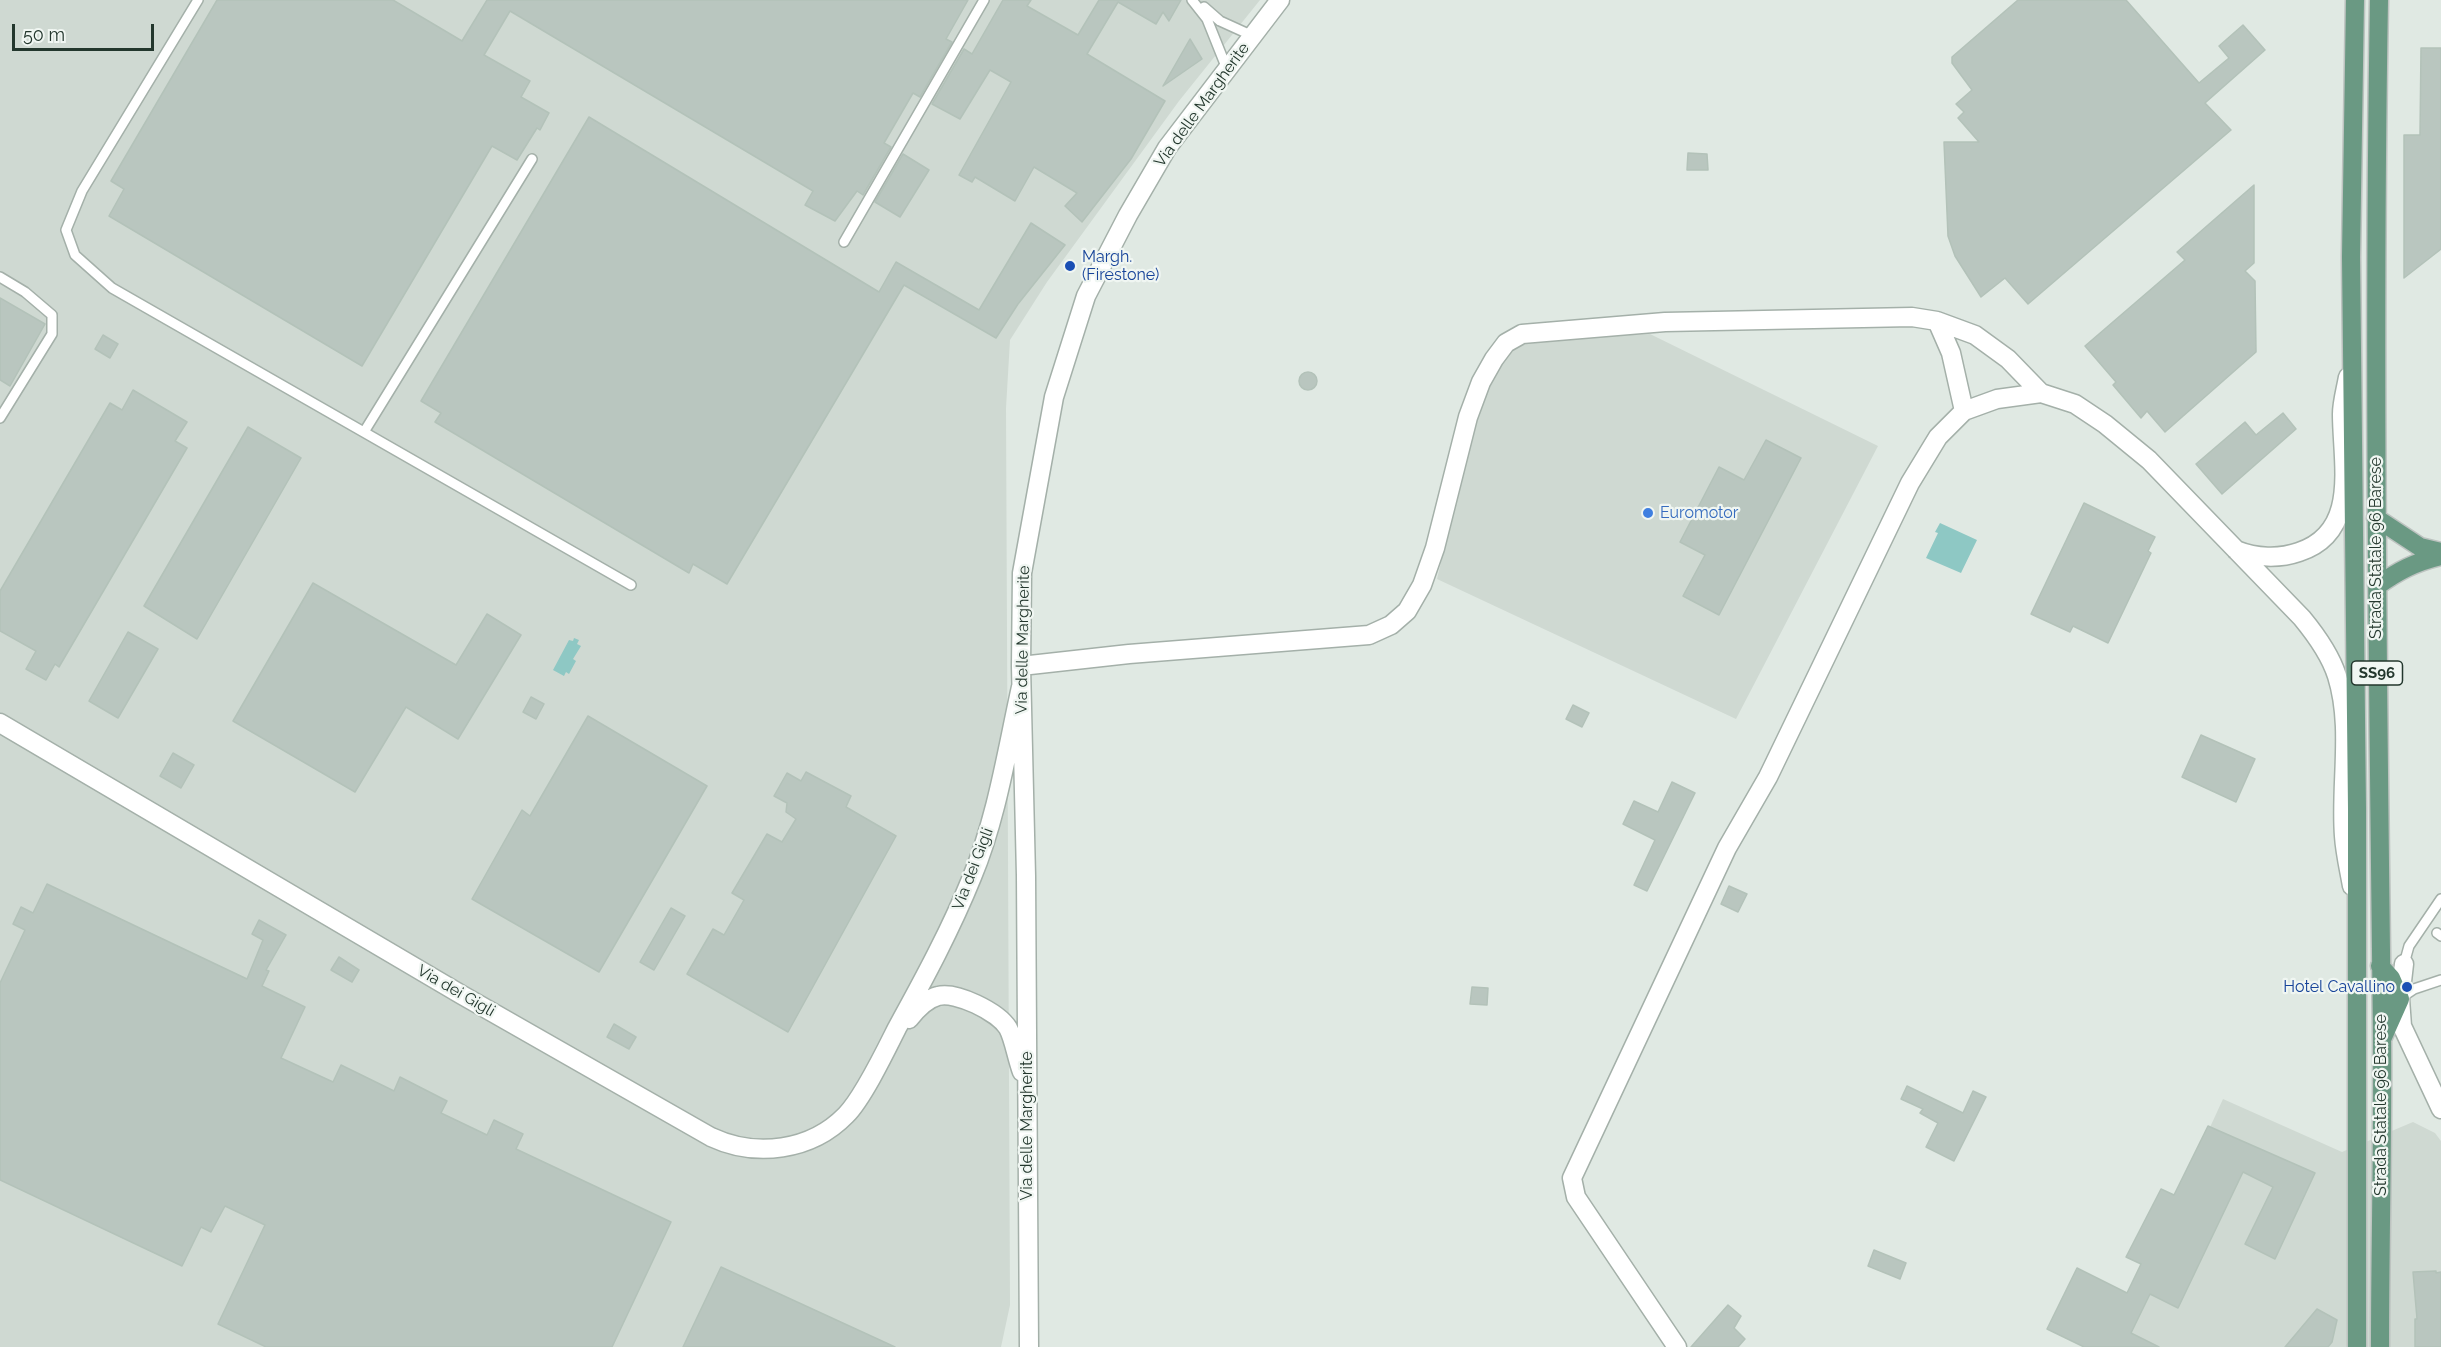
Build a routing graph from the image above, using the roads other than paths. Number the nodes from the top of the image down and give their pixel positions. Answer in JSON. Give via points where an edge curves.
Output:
{"nodes":[{"id":1,"x":198,"y":0,"type":"edge"},
{"id":2,"x":984,"y":0,"type":"edge"},
{"id":3,"x":1193,"y":0,"type":"edge"},
{"id":4,"x":1280,"y":0,"type":"edge"},
{"id":5,"x":2355,"y":0,"type":"edge"},
{"id":6,"x":2379,"y":0,"type":"edge"},
{"id":7,"x":1253,"y":36,"type":"junction"},
{"id":8,"x":1227,"y":69,"type":"junction"},
{"id":9,"x":532,"y":159,"type":"dead end"},
{"id":10,"x":844,"y":242,"type":"dead end"},
{"id":11,"x":0,"y":277,"type":"edge"},
{"id":12,"x":1937,"y":321,"type":"junction"},
{"id":13,"x":2351,"y":359,"type":"junction"},
{"id":14,"x":2041,"y":393,"type":"junction"},
{"id":15,"x":1964,"y":411,"type":"junction"},
{"id":16,"x":0,"y":418,"type":"edge"},
{"id":17,"x":364,"y":432,"type":"junction"},
{"id":18,"x":2376,"y":518,"type":"junction"},
{"id":19,"x":2234,"y":549,"type":"junction"},
{"id":20,"x":2441,"y":554,"type":"edge"},
{"id":21,"x":631,"y":585,"type":"dead end"},
{"id":22,"x":2377,"y":586,"type":"junction"},
{"id":23,"x":1021,"y":666,"type":"junction"},
{"id":24,"x":1021,"y":687,"type":"junction"},
{"id":25,"x":0,"y":723,"type":"edge"},
{"id":26,"x":2441,"y":898,"type":"edge"},
{"id":27,"x":2356,"y":916,"type":"junction"},
{"id":28,"x":2404,"y":964,"type":"joint"},
{"id":29,"x":2380,"y":966,"type":"junction"},
{"id":30,"x":2441,"y":980,"type":"edge"},
{"id":31,"x":2400,"y":999,"type":"junction"},
{"id":32,"x":2382,"y":1038,"type":"junction"},
{"id":33,"x":892,"y":1039,"type":"junction"},
{"id":34,"x":1027,"y":1084,"type":"junction"},
{"id":35,"x":2441,"y":1110,"type":"edge"},
{"id":36,"x":1028,"y":1299,"type":"junction"},
{"id":37,"x":1022,"y":1347,"type":"edge"},
{"id":38,"x":1029,"y":1347,"type":"edge"},
{"id":39,"x":1677,"y":1347,"type":"edge"},
{"id":40,"x":2357,"y":1347,"type":"edge"},
{"id":41,"x":2380,"y":1347,"type":"edge"}],
"edges":[{"from":1,"to":17,"type":"lane","via":[[82,191],[66,230],[75,255],[112,288]]},
{"from":2,"to":10,"type":"lane"},
{"from":3,"to":7,"type":"lane","via":[[1220,21]]},
{"from":3,"to":8,"type":"lane","via":[[1208,19]]},
{"from":4,"to":7,"type":"street","name":"Via delle Margherite"},
{"from":5,"to":13,"type":"main road","name":"Strada Statale 96 Barese","number":"SS96"},
{"from":6,"to":18,"type":"main road","name":"Strada Statale 96 Barese","number":"SS96"},
{"from":7,"to":8,"type":"street","name":"Via delle Margherite"},
{"from":8,"to":23,"type":"street","name":"Via delle Margherite","via":[[1167,148],[1086,296],[1054,397],[1022,573]]},
{"from":9,"to":17,"type":"lane"},
{"from":11,"to":16,"type":"lane","via":[[52,315],[52,334]]},
{"from":12,"to":14,"type":"street","via":[[1975,334],[2008,359]]},
{"from":12,"to":15,"type":"street","via":[[1951,353]]},
{"from":12,"to":23,"type":"street","via":[[1912,317],[1665,322],[1522,334],[1506,343],[1481,382],[1422,585],[1407,611],[1391,626],[1369,636]]},
{"from":13,"to":19,"type":"street","via":[[2342,411],[2344,491],[2342,511],[2335,525],[2306,550],[2288,556],[2262,557]]},
{"from":13,"to":27,"type":"main road","name":"Strada Statale 96 Barese","number":"SS96"},
{"from":14,"to":15,"type":"street","via":[[1997,399]]},
{"from":14,"to":19,"type":"street","via":[[2075,404],[2105,424],[2149,460]]},
{"from":15,"to":39,"type":"street","via":[[1938,437],[1910,483],[1768,777],[1728,848],[1572,1178],[1576,1197]]},
{"from":17,"to":21,"type":"lane"},
{"from":18,"to":20,"type":"main road","via":[[2420,547]]},
{"from":18,"to":22,"type":"main road","name":"Strada Statale 96 Barese","number":"SS96"},
{"from":19,"to":27,"type":"street","via":[[2318,637],[2337,676],[2343,715],[2344,836]]},
{"from":20,"to":22,"type":"main road","via":[[2399,570]]},
{"from":22,"to":29,"type":"main road","name":"Strada Statale 96 Barese","number":"SS96"},
{"from":23,"to":24,"type":"street","name":"Via delle Margherite"},
{"from":24,"to":33,"type":"street","name":"Via dei Gigli","via":[[990,826],[973,876]]},
{"from":24,"to":34,"type":"street","name":"Via delle Margherite"},
{"from":25,"to":33,"type":"street","name":"Via dei Gigli","via":[[462,995],[727,1144],[780,1148],[805,1142],[830,1128],[848,1114]]},
{"from":26,"to":28,"type":"lane","via":[[2409,946]]},
{"from":27,"to":40,"type":"main road","name":"Strada Statale 96 Barese","number":"SS96"},
{"from":28,"to":31,"type":"street"},
{"from":29,"to":31,"type":"main road","via":[[2391,978]]},
{"from":29,"to":32,"type":"main road","name":"Strada Statale 96 Barese","number":"SS96"},
{"from":30,"to":31,"type":"lane","via":[[2414,989]]},
{"from":31,"to":32,"type":"main road"},
{"from":31,"to":35,"type":"street","via":[[2402,1026]]},
{"from":32,"to":41,"type":"main road","name":"Strada Statale 96 Barese","number":"SS96"},
{"from":33,"to":34,"type":"street","name":"Via dei Gigli","via":[[918,1008],[938,996],[958,997],[977,1004],[1008,1028]]},
{"from":34,"to":36,"type":"street","name":"Via delle Margherite"},
{"from":36,"to":37,"type":"street"},
{"from":36,"to":38,"type":"street","name":"Via delle Margherite"}]}
